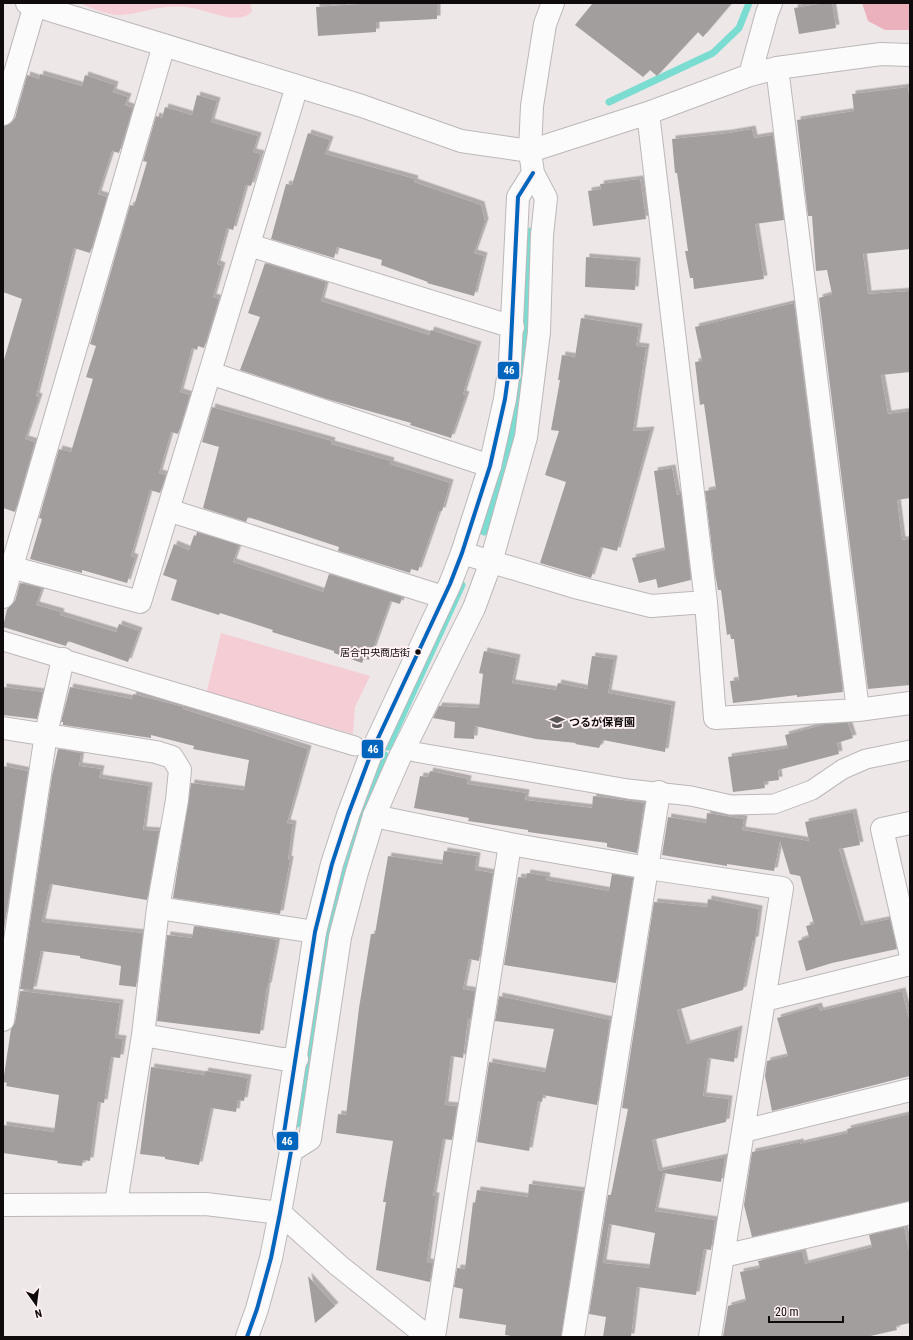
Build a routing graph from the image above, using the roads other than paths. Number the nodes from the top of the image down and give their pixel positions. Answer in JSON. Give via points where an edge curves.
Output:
{"nodes":[{"id":1,"x":553,"y":3,"type":"edge"},
{"id":2,"x":771,"y":3,"type":"edge"},
{"id":3,"x":31,"y":4,"type":"edge"},
{"id":4,"x":164,"y":45,"type":"junction"},
{"id":5,"x":910,"y":54,"type":"edge"},
{"id":6,"x":776,"y":68,"type":"junction"},
{"id":7,"x":750,"y":75,"type":"junction"},
{"id":8,"x":297,"y":86,"type":"junction"},
{"id":9,"x":648,"y":112,"type":"junction"},
{"id":10,"x":3,"y":114,"type":"edge"},
{"id":11,"x":530,"y":151,"type":"junction"},
{"id":12,"x":533,"y":173,"type":"junction"},
{"id":13,"x":249,"y":245,"type":"junction"},
{"id":14,"x":513,"y":327,"type":"junction"},
{"id":15,"x":210,"y":373,"type":"junction"},
{"id":16,"x":490,"y":466,"type":"junction"},
{"id":17,"x":168,"y":510,"type":"junction"},
{"id":18,"x":462,"y":553,"type":"junction"},
{"id":19,"x":491,"y":562,"type":"junction"},
{"id":20,"x":7,"y":566,"type":"edge"},
{"id":21,"x":443,"y":596,"type":"junction"},
{"id":22,"x":3,"y":597,"type":"edge"},
{"id":23,"x":706,"y":602,"type":"junction"},
{"id":24,"x":3,"y":641,"type":"edge"},
{"id":25,"x":63,"y":659,"type":"junction"},
{"id":26,"x":910,"y":703,"type":"edge"},
{"id":27,"x":858,"y":710,"type":"junction"},
{"id":28,"x":3,"y":728,"type":"edge"},
{"id":29,"x":46,"y":734,"type":"junction"},
{"id":30,"x":355,"y":746,"type":"dead end"},
{"id":31,"x":910,"y":750,"type":"edge"},
{"id":32,"x":415,"y":752,"type":"dead end"},
{"id":33,"x":659,"y":792,"type":"junction"},
{"id":34,"x":374,"y":816,"type":"junction"},
{"id":35,"x":910,"y":823,"type":"edge"},
{"id":36,"x":510,"y":844,"type":"junction"},
{"id":37,"x":648,"y":868,"type":"junction"},
{"id":38,"x":158,"y":908,"type":"junction"},
{"id":39,"x":315,"y":932,"type":"junction"},
{"id":40,"x":910,"y":952,"type":"edge"},
{"id":41,"x":910,"y":964,"type":"edge"},
{"id":42,"x":764,"y":1000,"type":"junction"},
{"id":43,"x":3,"y":1020,"type":"edge"},
{"id":44,"x":143,"y":1035,"type":"junction"},
{"id":45,"x":297,"y":1059,"type":"junction"},
{"id":46,"x":910,"y":1090,"type":"edge"},
{"id":47,"x":743,"y":1131,"type":"junction"},
{"id":48,"x":291,"y":1151,"type":"junction"},
{"id":49,"x":116,"y":1203,"type":"junction"},
{"id":50,"x":3,"y":1204,"type":"edge"},
{"id":51,"x":280,"y":1213,"type":"junction"},
{"id":52,"x":910,"y":1213,"type":"edge"},
{"id":53,"x":724,"y":1256,"type":"junction"},
{"id":54,"x":247,"y":1337,"type":"edge"},
{"id":55,"x":428,"y":1337,"type":"edge"},
{"id":56,"x":434,"y":1337,"type":"edge"},
{"id":57,"x":573,"y":1337,"type":"edge"},
{"id":58,"x":710,"y":1337,"type":"edge"}],
"edges":[{"from":1,"to":11,"type":"street","via":[[545,24],[536,72]]},
{"from":2,"to":7,"type":"street"},
{"from":3,"to":4,"type":"street"},
{"from":3,"to":10,"type":"street"},
{"from":4,"to":8,"type":"street"},
{"from":4,"to":20,"type":"street"},
{"from":5,"to":6,"type":"street","via":[[881,54]]},
{"from":6,"to":7,"type":"street"},
{"from":6,"to":27,"type":"street"},
{"from":7,"to":9,"type":"street"},
{"from":8,"to":11,"type":"street","via":[[461,141]]},
{"from":8,"to":13,"type":"street"},
{"from":9,"to":11,"type":"street"},
{"from":9,"to":23,"type":"street"},
{"from":11,"to":12,"type":"street"},
{"from":12,"to":14,"type":"street","via":[[518,197]]},
{"from":12,"to":19,"type":"street","via":[[546,198],[538,332],[526,437]]},
{"from":13,"to":14,"type":"street"},
{"from":13,"to":15,"type":"street"},
{"from":14,"to":16,"type":"street","via":[[505,399]]},
{"from":15,"to":16,"type":"street"},
{"from":15,"to":17,"type":"street"},
{"from":16,"to":18,"type":"street"},
{"from":17,"to":20,"type":"street","via":[[140,602]]},
{"from":17,"to":21,"type":"street"},
{"from":18,"to":19,"type":"street"},
{"from":18,"to":21,"type":"street"},
{"from":19,"to":23,"type":"street","via":[[651,606]]},
{"from":19,"to":34,"type":"street","via":[[474,608],[398,761]]},
{"from":20,"to":22,"type":"street"},
{"from":21,"to":39,"type":"street","via":[[372,751],[332,864]]},
{"from":23,"to":27,"type":"street","via":[[715,718]]},
{"from":24,"to":25,"type":"street"},
{"from":25,"to":29,"type":"street"},
{"from":25,"to":30,"type":"street"},
{"from":26,"to":27,"type":"street"},
{"from":28,"to":29,"type":"street"},
{"from":29,"to":38,"type":"street","via":[[156,752],[172,757],[180,770]]},
{"from":29,"to":43,"type":"street"},
{"from":31,"to":33,"type":"street","via":[[866,759],[812,790],[774,804],[730,805]]},
{"from":32,"to":33,"type":"street","via":[[628,789]]},
{"from":33,"to":37,"type":"street"},
{"from":34,"to":36,"type":"street"},
{"from":34,"to":48,"type":"street","via":[[340,937],[310,1139]]},
{"from":35,"to":40,"type":"street","via":[[882,829]]},
{"from":36,"to":37,"type":"street"},
{"from":36,"to":56,"type":"street"},
{"from":37,"to":42,"type":"street","via":[[782,888]]},
{"from":37,"to":57,"type":"street"},
{"from":38,"to":39,"type":"street"},
{"from":38,"to":44,"type":"street"},
{"from":39,"to":45,"type":"street"},
{"from":41,"to":42,"type":"street"},
{"from":42,"to":47,"type":"street"},
{"from":44,"to":45,"type":"street","via":[[282,1059]]},
{"from":44,"to":49,"type":"street"},
{"from":45,"to":48,"type":"street","via":[[284,1133]]},
{"from":46,"to":47,"type":"street"},
{"from":47,"to":53,"type":"street"},
{"from":48,"to":51,"type":"street"},
{"from":49,"to":50,"type":"street"},
{"from":49,"to":51,"type":"street","via":[[206,1204]]},
{"from":51,"to":54,"type":"street","via":[[271,1258]]},
{"from":51,"to":55,"type":"street","via":[[338,1265]]},
{"from":52,"to":53,"type":"street"},
{"from":53,"to":58,"type":"street"}]}
